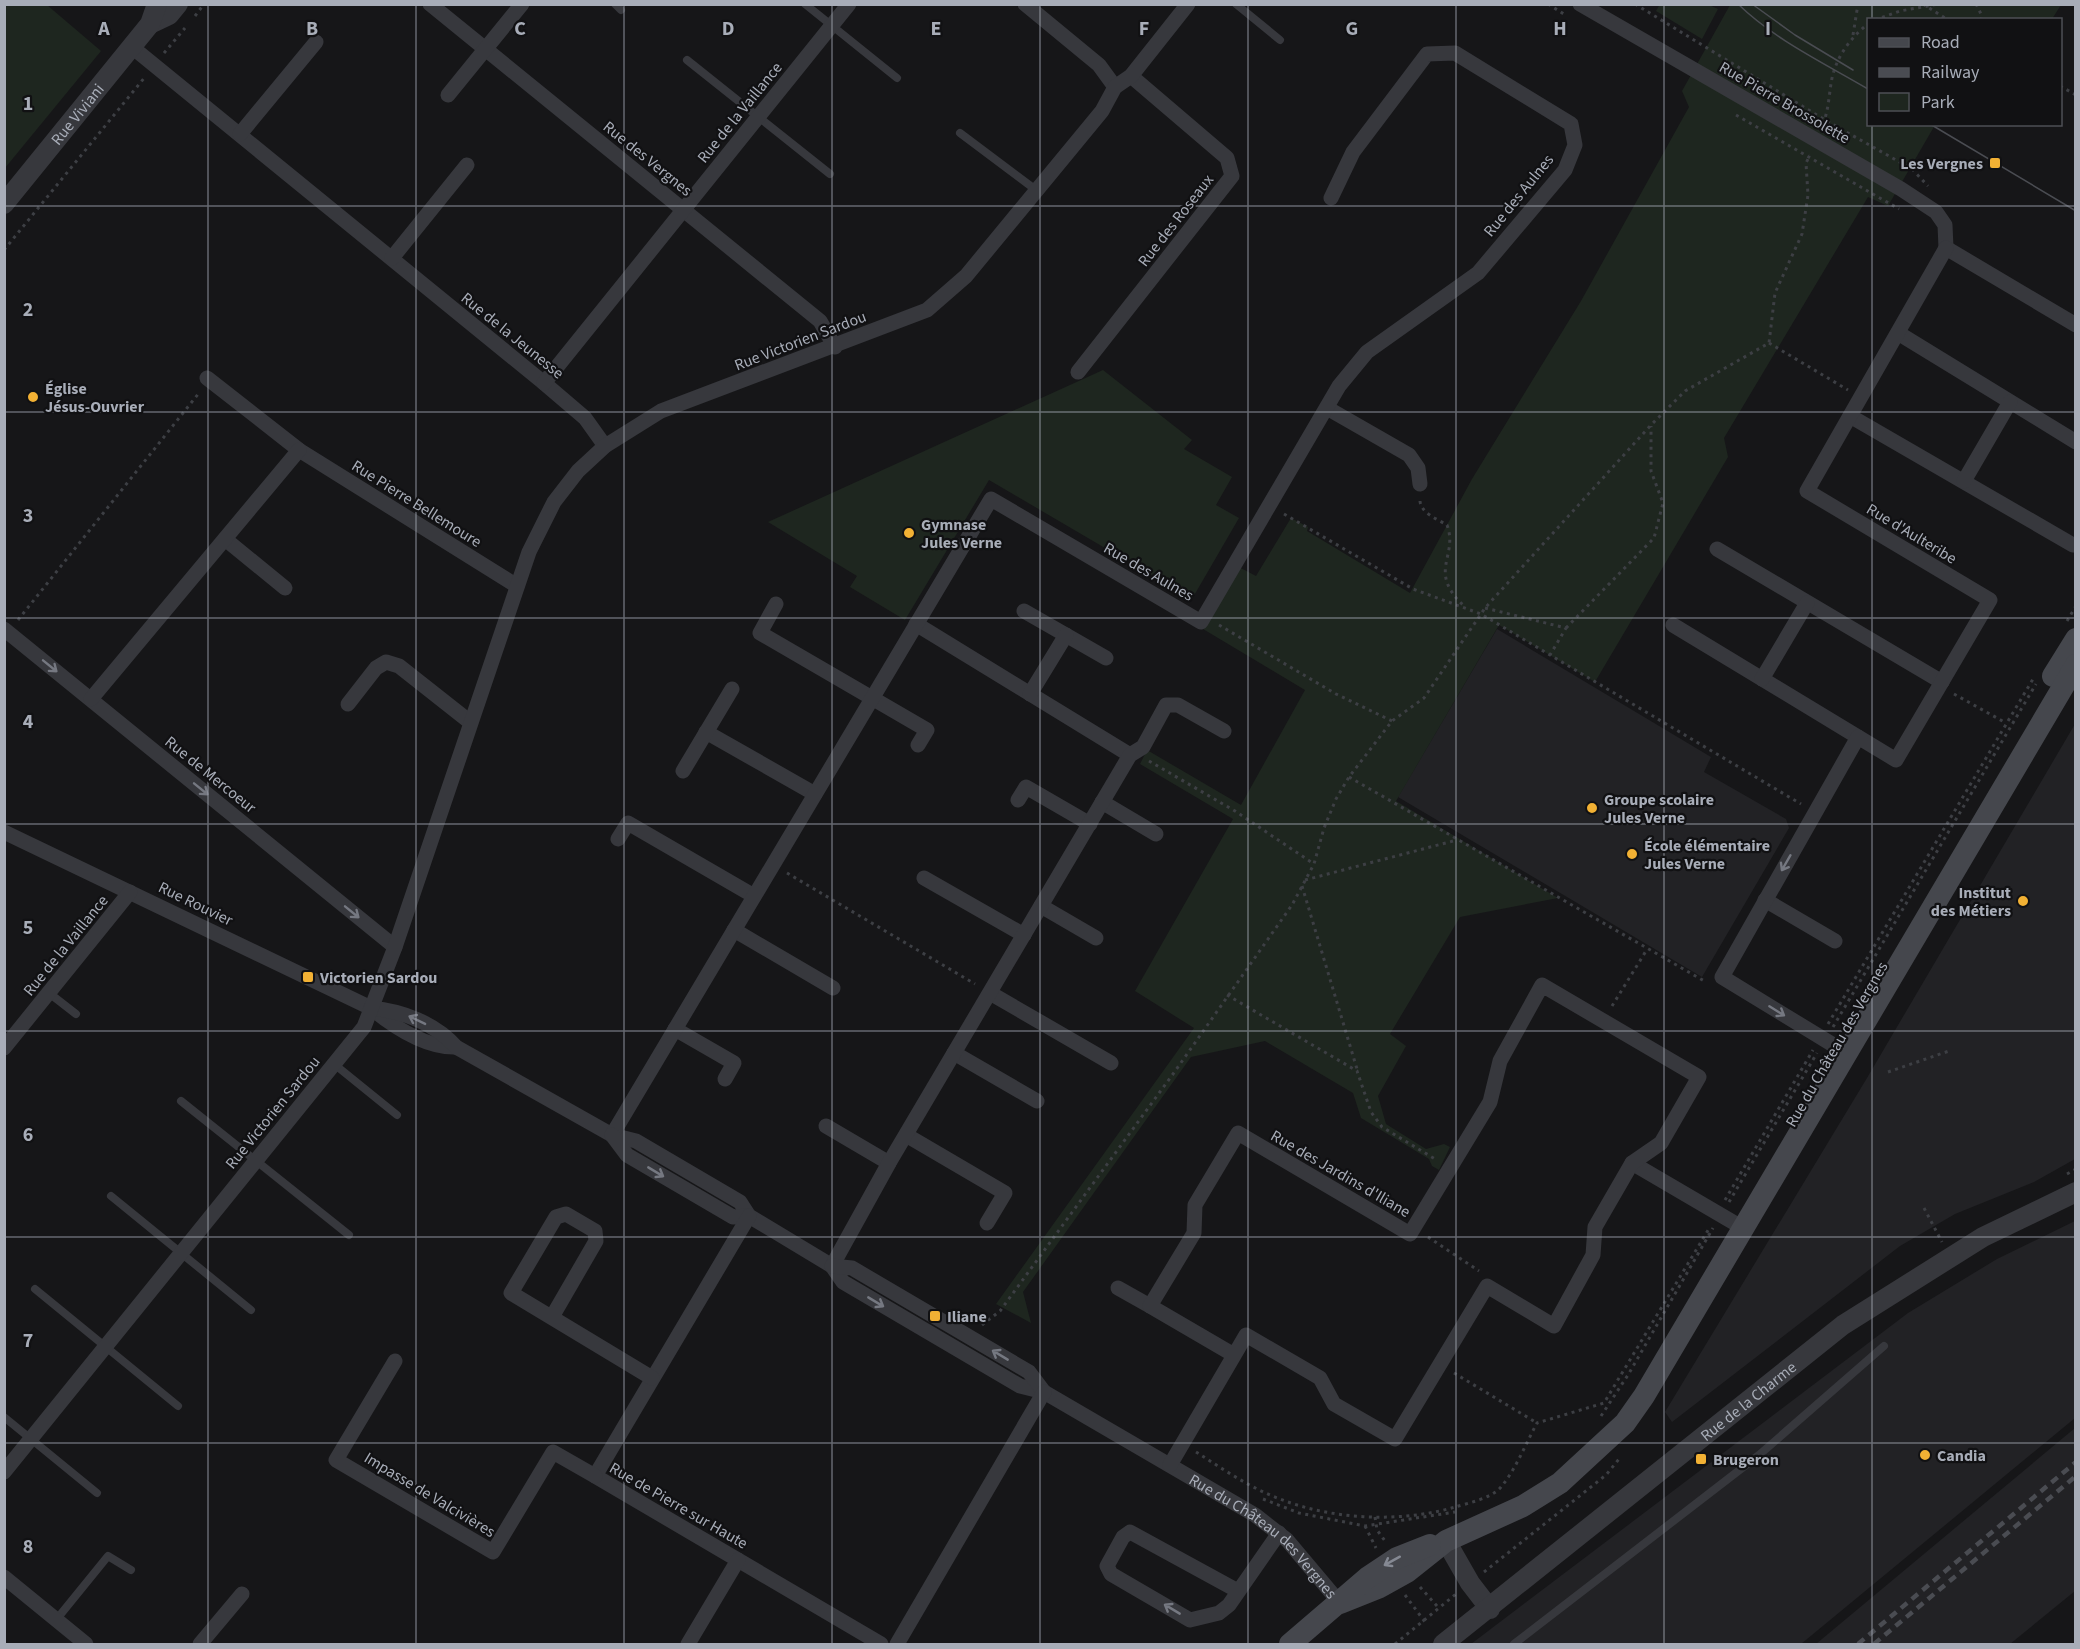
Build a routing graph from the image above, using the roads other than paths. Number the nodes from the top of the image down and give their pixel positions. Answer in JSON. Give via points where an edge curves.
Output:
{"nodes":[{"id":1,"x":157,"y":4,"type":"edge"},
{"id":2,"x":178,"y":4,"type":"edge"},
{"id":3,"x":430,"y":4,"type":"edge"},
{"id":4,"x":522,"y":4,"type":"edge"},
{"id":5,"x":805,"y":4,"type":"edge"},
{"id":6,"x":849,"y":4,"type":"edge"},
{"id":7,"x":1025,"y":4,"type":"edge"},
{"id":8,"x":1188,"y":4,"type":"edge"},
{"id":9,"x":1236,"y":4,"type":"edge"},
{"id":10,"x":1580,"y":4,"type":"edge"},
{"id":11,"x":150,"y":24,"type":"junction"},
{"id":12,"x":832,"y":26,"type":"junction"},
{"id":13,"x":1280,"y":40,"type":"dead end"},
{"id":14,"x":316,"y":42,"type":"dead end"},
{"id":15,"x":132,"y":47,"type":"junction"},
{"id":16,"x":485,"y":50,"type":"junction"},
{"id":17,"x":687,"y":60,"type":"dead end"},
{"id":18,"x":1131,"y":76,"type":"junction"},
{"id":19,"x":897,"y":78,"type":"dead end"},
{"id":20,"x":1115,"y":87,"type":"junction"},
{"id":21,"x":448,"y":95,"type":"dead end"},
{"id":22,"x":758,"y":117,"type":"junction"},
{"id":23,"x":960,"y":133,"type":"dead end"},
{"id":24,"x":240,"y":134,"type":"junction"},
{"id":25,"x":467,"y":165,"type":"dead end"},
{"id":26,"x":830,"y":174,"type":"dead end"},
{"id":27,"x":1036,"y":190,"type":"junction"},
{"id":28,"x":1331,"y":198,"type":"dead end"},
{"id":29,"x":4,"y":204,"type":"edge"},
{"id":30,"x":682,"y":210,"type":"junction"},
{"id":31,"x":1946,"y":248,"type":"junction"},
{"id":32,"x":392,"y":258,"type":"junction"},
{"id":33,"x":2076,"y":324,"type":"edge"},
{"id":34,"x":1898,"y":333,"type":"junction"},
{"id":35,"x":835,"y":346,"type":"junction"},
{"id":36,"x":1078,"y":372,"type":"dead end"},
{"id":37,"x":208,"y":379,"type":"road end"},
{"id":38,"x":544,"y":383,"type":"junction"},
{"id":39,"x":2010,"y":402,"type":"junction"},
{"id":40,"x":1328,"y":408,"type":"junction"},
{"id":41,"x":1850,"y":416,"type":"junction"},
{"id":42,"x":2076,"y":442,"type":"edge"},
{"id":43,"x":604,"y":446,"type":"junction"},
{"id":44,"x":299,"y":450,"type":"junction"},
{"id":45,"x":1964,"y":481,"type":"junction"},
{"id":46,"x":1420,"y":484,"type":"road end"},
{"id":47,"x":225,"y":539,"type":"junction"},
{"id":48,"x":2073,"y":545,"type":"dead end"},
{"id":49,"x":1717,"y":549,"type":"dead end"},
{"id":50,"x":517,"y":586,"type":"junction"},
{"id":51,"x":285,"y":588,"type":"dead end"},
{"id":52,"x":1807,"y":603,"type":"junction"},
{"id":53,"x":776,"y":604,"type":"dead end"},
{"id":54,"x":1024,"y":611,"type":"dead end"},
{"id":55,"x":916,"y":624,"type":"junction"},
{"id":56,"x":1673,"y":625,"type":"dead end"},
{"id":57,"x":6,"y":630,"type":"edge"},
{"id":58,"x":2070,"y":630,"type":"edge"},
{"id":59,"x":1066,"y":635,"type":"junction"},
{"id":60,"x":1106,"y":658,"type":"dead end"},
{"id":61,"x":2076,"y":665,"type":"edge"},
{"id":62,"x":1762,"y":679,"type":"junction"},
{"id":63,"x":1941,"y":684,"type":"junction"},
{"id":64,"x":732,"y":689,"type":"dead end"},
{"id":65,"x":1030,"y":694,"type":"junction"},
{"id":66,"x":872,"y":698,"type":"junction"},
{"id":67,"x":92,"y":699,"type":"junction"},
{"id":68,"x":348,"y":704,"type":"dead end"},
{"id":69,"x":470,"y":722,"type":"junction"},
{"id":70,"x":1224,"y":731,"type":"dead end"},
{"id":71,"x":706,"y":732,"type":"junction"},
{"id":72,"x":1858,"y":737,"type":"junction"},
{"id":73,"x":918,"y":745,"type":"dead end"},
{"id":74,"x":1132,"y":754,"type":"junction"},
{"id":75,"x":683,"y":771,"type":"dead end"},
{"id":76,"x":815,"y":794,"type":"junction"},
{"id":77,"x":1018,"y":800,"type":"dead end"},
{"id":78,"x":1102,"y":802,"type":"junction"},
{"id":79,"x":1089,"y":824,"type":"junction"},
{"id":80,"x":4,"y":832,"type":"edge"},
{"id":81,"x":1156,"y":834,"type":"dead end"},
{"id":82,"x":618,"y":839,"type":"dead end"},
{"id":83,"x":924,"y":878,"type":"dead end"},
{"id":84,"x":130,"y":892,"type":"junction"},
{"id":85,"x":754,"y":896,"type":"junction"},
{"id":86,"x":1765,"y":900,"type":"junction"},
{"id":87,"x":1041,"y":906,"type":"junction"},
{"id":88,"x":734,"y":930,"type":"junction"},
{"id":89,"x":1024,"y":935,"type":"junction"},
{"id":90,"x":1096,"y":938,"type":"dead end"},
{"id":91,"x":1834,"y":941,"type":"dead end"},
{"id":92,"x":395,"y":947,"type":"junction"},
{"id":93,"x":833,"y":988,"type":"dead end"},
{"id":94,"x":49,"y":993,"type":"junction"},
{"id":95,"x":990,"y":993,"type":"junction"},
{"id":96,"x":371,"y":1008,"type":"junction"},
{"id":97,"x":76,"y":1014,"type":"dead end"},
{"id":98,"x":675,"y":1029,"type":"junction"},
{"id":99,"x":1827,"y":1041,"type":"junction"},
{"id":100,"x":4,"y":1048,"type":"edge"},
{"id":101,"x":954,"y":1053,"type":"junction"},
{"id":102,"x":1111,"y":1063,"type":"dead end"},
{"id":103,"x":334,"y":1064,"type":"junction"},
{"id":104,"x":725,"y":1079,"type":"dead end"},
{"id":105,"x":181,"y":1101,"type":"dead end"},
{"id":106,"x":1037,"y":1101,"type":"dead end"},
{"id":107,"x":397,"y":1115,"type":"dead end"},
{"id":108,"x":826,"y":1126,"type":"dead end"},
{"id":109,"x":612,"y":1135,"type":"junction"},
{"id":110,"x":906,"y":1135,"type":"junction"},
{"id":111,"x":256,"y":1161,"type":"junction"},
{"id":112,"x":890,"y":1162,"type":"junction"},
{"id":113,"x":1632,"y":1163,"type":"junction"},
{"id":114,"x":2076,"y":1192,"type":"edge"},
{"id":115,"x":111,"y":1196,"type":"dead end"},
{"id":116,"x":749,"y":1216,"type":"junction"},
{"id":117,"x":1728,"y":1219,"type":"junction"},
{"id":118,"x":987,"y":1223,"type":"dead end"},
{"id":119,"x":349,"y":1235,"type":"dead end"},
{"id":120,"x":181,"y":1254,"type":"junction"},
{"id":121,"x":832,"y":1266,"type":"junction"},
{"id":122,"x":1118,"y":1288,"type":"dead end"},
{"id":123,"x":35,"y":1289,"type":"dead end"},
{"id":124,"x":1150,"y":1306,"type":"junction"},
{"id":125,"x":250,"y":1311,"type":"dead end"},
{"id":126,"x":552,"y":1317,"type":"junction"},
{"id":127,"x":106,"y":1346,"type":"junction"},
{"id":128,"x":1884,"y":1346,"type":"dead end"},
{"id":129,"x":1234,"y":1355,"type":"junction"},
{"id":130,"x":395,"y":1360,"type":"dead end"},
{"id":131,"x":652,"y":1378,"type":"junction"},
{"id":132,"x":1044,"y":1392,"type":"junction"},
{"id":133,"x":178,"y":1406,"type":"dead end"},
{"id":134,"x":4,"y":1417,"type":"edge"},
{"id":135,"x":31,"y":1439,"type":"junction"},
{"id":136,"x":1170,"y":1465,"type":"junction"},
{"id":137,"x":4,"y":1472,"type":"edge"},
{"id":138,"x":595,"y":1476,"type":"junction"},
{"id":139,"x":97,"y":1493,"type":"dead end"},
{"id":140,"x":1279,"y":1533,"type":"junction"},
{"id":141,"x":1446,"y":1541,"type":"junction"},
{"id":142,"x":738,"y":1560,"type":"junction"},
{"id":143,"x":131,"y":1570,"type":"dead end"},
{"id":144,"x":4,"y":1577,"type":"edge"},
{"id":145,"x":1238,"y":1591,"type":"junction"},
{"id":146,"x":242,"y":1594,"type":"dead end"},
{"id":147,"x":1340,"y":1603,"type":"junction"},
{"id":148,"x":1490,"y":1609,"type":"junction"},
{"id":149,"x":56,"y":1620,"type":"junction"},
{"id":150,"x":86,"y":1644,"type":"edge"},
{"id":151,"x":200,"y":1644,"type":"edge"},
{"id":152,"x":688,"y":1644,"type":"edge"},
{"id":153,"x":881,"y":1644,"type":"edge"},
{"id":154,"x":897,"y":1644,"type":"edge"},
{"id":155,"x":1290,"y":1644,"type":"edge"},
{"id":156,"x":1443,"y":1644,"type":"edge"},
{"id":157,"x":1514,"y":1644,"type":"edge"}],
"edges":[{"from":1,"to":11,"type":"street","name":"Rue Viviani"},
{"from":2,"to":11,"type":"street","name":"Rue Viviani","via":[[169,15]]},
{"from":3,"to":16,"type":"street","name":"Rue des Vergnes"},
{"from":4,"to":16,"type":"street"},
{"from":5,"to":12,"type":"lane"},
{"from":6,"to":12,"type":"street","name":"Rue de la Vaillance"},
{"from":7,"to":20,"type":"street","via":[[1100,65]]},
{"from":8,"to":18,"type":"street","name":"Rue Victorien Sardou"},
{"from":9,"to":13,"type":"lane"},
{"from":10,"to":31,"type":"street","name":"Rue Pierre Brossolette","via":[[1936,212],[1945,225]]},
{"from":11,"to":15,"type":"street","name":"Rue Viviani"},
{"from":12,"to":19,"type":"lane"},
{"from":12,"to":22,"type":"street","name":"Rue de la Vaillance"},
{"from":14,"to":24,"type":"street"},
{"from":15,"to":24,"type":"street","name":"Rue de la Jeunesse"},
{"from":15,"to":29,"type":"street","name":"Rue Viviani"},
{"from":16,"to":21,"type":"street"},
{"from":16,"to":30,"type":"street","name":"Rue des Vergnes"},
{"from":17,"to":22,"type":"lane"},
{"from":18,"to":20,"type":"street","name":"Rue Victorien Sardou"},
{"from":18,"to":36,"type":"street","name":"Rue des Roseaux","via":[[1227,158],[1232,176]]},
{"from":20,"to":27,"type":"street","name":"Rue Victorien Sardou","via":[[1102,111]]},
{"from":22,"to":26,"type":"lane"},
{"from":22,"to":30,"type":"street","name":"Rue de la Vaillance"},
{"from":23,"to":27,"type":"lane"},
{"from":24,"to":32,"type":"street","name":"Rue de la Jeunesse"},
{"from":25,"to":32,"type":"street"},
{"from":27,"to":35,"type":"street","name":"Rue Victorien Sardou","via":[[966,276],[927,310]]},
{"from":28,"to":40,"type":"street","name":"Rue des Aulnes","via":[[1353,152],[1427,54],[1455,53],[1571,124],[1575,145],[1565,170],[1478,273],[1367,352],[1339,386]]},
{"from":30,"to":35,"type":"street","name":"Rue des Vergnes","via":[[820,321]]},
{"from":30,"to":38,"type":"street","name":"Rue de la Vaillance"},
{"from":31,"to":33,"type":"street"},
{"from":31,"to":34,"type":"street","name":"Rue d'Aulteribe"},
{"from":32,"to":38,"type":"street","name":"Rue de la Jeunesse"},
{"from":34,"to":39,"type":"street"},
{"from":34,"to":41,"type":"street","name":"Rue d'Aulteribe"},
{"from":35,"to":43,"type":"street","name":"Rue Victorien Sardou","via":[[661,411]]},
{"from":37,"to":44,"type":"street","name":"Rue Pierre Bellemoure"},
{"from":38,"to":43,"type":"street","name":"Rue de la Jeunesse","via":[[585,418]]},
{"from":39,"to":42,"type":"street"},
{"from":39,"to":45,"type":"street"},
{"from":40,"to":46,"type":"street","via":[[1409,455],[1418,468]]},
{"from":40,"to":55,"type":"street","name":"Rue des Aulnes","via":[[1201,622],[990,499]]},
{"from":41,"to":45,"type":"street"},
{"from":41,"to":63,"type":"street","name":"Rue d'Aulteribe","via":[[1808,491],[1990,600]]},
{"from":43,"to":50,"type":"street","name":"Rue Victorien Sardou","via":[[554,502]]},
{"from":44,"to":47,"type":"street"},
{"from":44,"to":50,"type":"street","name":"Rue Pierre Bellemoure"},
{"from":45,"to":48,"type":"street"},
{"from":47,"to":51,"type":"street"},
{"from":47,"to":67,"type":"street"},
{"from":49,"to":52,"type":"street"},
{"from":50,"to":69,"type":"street","name":"Rue Victorien Sardou"},
{"from":52,"to":62,"type":"street"},
{"from":52,"to":63,"type":"street"},
{"from":53,"to":66,"type":"street","via":[[760,633]]},
{"from":54,"to":59,"type":"street"},
{"from":55,"to":65,"type":"street"},
{"from":55,"to":66,"type":"street"},
{"from":56,"to":62,"type":"street","name":"Rue d'Aulteribe"},
{"from":57,"to":67,"type":"street","name":"Rue de Mercoeur","one_way":true},
{"from":58,"to":99,"type":"main road","name":"Rue du Château des Vergnes"},
{"from":59,"to":60,"type":"street"},
{"from":59,"to":65,"type":"street"},
{"from":61,"to":117,"type":"main road","name":"Rue du Château des Vergnes"},
{"from":62,"to":72,"type":"street","name":"Rue d'Aulteribe"},
{"from":63,"to":72,"type":"street","name":"Rue d'Aulteribe","via":[[1896,760]]},
{"from":64,"to":71,"type":"street"},
{"from":65,"to":74,"type":"street"},
{"from":66,"to":73,"type":"street","via":[[927,730]]},
{"from":66,"to":76,"type":"street"},
{"from":67,"to":92,"type":"street","name":"Rue de Mercoeur","one_way":true},
{"from":68,"to":69,"type":"street","via":[[376,668],[386,662],[399,666]]},
{"from":69,"to":92,"type":"street","name":"Rue Victorien Sardou"},
{"from":70,"to":74,"type":"street","via":[[1178,705],[1166,705],[1143,747]]},
{"from":71,"to":75,"type":"street"},
{"from":71,"to":76,"type":"street"},
{"from":72,"to":86,"type":"street","one_way":true},
{"from":74,"to":78,"type":"street"},
{"from":76,"to":85,"type":"street"},
{"from":77,"to":79,"type":"street","via":[[1026,787]]},
{"from":78,"to":79,"type":"street"},
{"from":78,"to":81,"type":"street"},
{"from":79,"to":87,"type":"street"},
{"from":80,"to":84,"type":"street","name":"Rue Rouvier"},
{"from":82,"to":85,"type":"street","via":[[628,823]]},
{"from":83,"to":89,"type":"street"},
{"from":84,"to":94,"type":"street","name":"Rue de la Vaillance"},
{"from":84,"to":96,"type":"street","name":"Rue Rouvier"},
{"from":85,"to":88,"type":"street"},
{"from":86,"to":91,"type":"street"},
{"from":86,"to":99,"type":"street","one_way":true,"via":[[1722,977]]},
{"from":87,"to":89,"type":"street"},
{"from":87,"to":90,"type":"street"},
{"from":88,"to":93,"type":"street"},
{"from":88,"to":98,"type":"street"},
{"from":89,"to":95,"type":"street"},
{"from":92,"to":96,"type":"street","name":"Rue Victorien Sardou"},
{"from":94,"to":97,"type":"lane"},
{"from":94,"to":100,"type":"street","name":"Rue de la Vaillance"},
{"from":95,"to":101,"type":"street"},
{"from":95,"to":102,"type":"street"},
{"from":96,"to":103,"type":"street","name":"Rue Victorien Sardou","via":[[364,1027]]},
{"from":96,"to":109,"type":"street","name":"Rue Rouvier","via":[[397,1010],[445,1034],[456,1047]]},
{"from":98,"to":104,"type":"street","via":[[734,1063]]},
{"from":98,"to":109,"type":"street"},
{"from":99,"to":117,"type":"main road","name":"Rue du Château des Vergnes"},
{"from":101,"to":106,"type":"street"},
{"from":101,"to":110,"type":"street"},
{"from":103,"to":107,"type":"lane"},
{"from":103,"to":111,"type":"street","name":"Rue Victorien Sardou"},
{"from":105,"to":111,"type":"lane"},
{"from":108,"to":112,"type":"street"},
{"from":109,"to":116,"type":"street","name":"Rue du Château des Vergnes","via":[[636,1141],[735,1199]]},
{"from":110,"to":112,"type":"street"},
{"from":110,"to":118,"type":"street","via":[[1005,1193]]},
{"from":111,"to":119,"type":"lane"},
{"from":111,"to":120,"type":"street","name":"Rue Victorien Sardou"},
{"from":112,"to":121,"type":"street"},
{"from":113,"to":117,"type":"street"},
{"from":113,"to":124,"type":"street","name":"Rue des Jardins d'Iliane","via":[[1661,1143],[1699,1077],[1542,985],[1500,1061],[1490,1102],[1410,1234],[1238,1133],[1195,1205],[1194,1233]]},
{"from":113,"to":129,"type":"street","name":"Rue des Jardins d'Iliane","via":[[1595,1227],[1593,1256],[1554,1326],[1487,1286],[1395,1439],[1334,1404],[1320,1378],[1246,1335]]},
{"from":114,"to":148,"type":"street","name":"Rue de la Charme","via":[[1983,1237],[1844,1325]]},
{"from":115,"to":120,"type":"lane"},
{"from":116,"to":121,"type":"street","name":"Rue du Château des Vergnes"},
{"from":116,"to":131,"type":"street","name":"Rue de Pierre sur Haute"},
{"from":117,"to":141,"type":"main road","name":"Rue du Château des Vergnes","via":[[1599,1450],[1560,1483],[1523,1506]]},
{"from":120,"to":125,"type":"lane"},
{"from":120,"to":127,"type":"street","name":"Rue Victorien Sardou"},
{"from":121,"to":132,"type":"street","name":"Rue du Château des Vergnes","one_way":true,"via":[[843,1282],[1020,1386]]},
{"from":132,"to":121,"type":"street","name":"Rue du Château des Vergnes","one_way":true,"via":[[1029,1372],[971,1337],[852,1268]]},
{"from":122,"to":124,"type":"street"},
{"from":123,"to":127,"type":"lane"},
{"from":124,"to":129,"type":"street"},
{"from":126,"to":126,"type":"street","via":[[511,1293],[556,1217],[566,1214],[595,1231],[597,1241]]},
{"from":126,"to":131,"type":"street"},
{"from":127,"to":133,"type":"lane"},
{"from":127,"to":135,"type":"street","name":"Rue Victorien Sardou"},
{"from":128,"to":157,"type":"lane","via":[[1759,1455]]},
{"from":129,"to":136,"type":"street"},
{"from":130,"to":138,"type":"street","name":"Impasse de Valcivières","via":[[336,1460],[493,1552],[553,1452]]},
{"from":131,"to":138,"type":"street","name":"Rue de Pierre sur Haute"},
{"from":132,"to":136,"type":"street","name":"Rue du Château des Vergnes"},
{"from":132,"to":154,"type":"street"},
{"from":134,"to":135,"type":"lane"},
{"from":135,"to":137,"type":"street","name":"Rue Victorien Sardou"},
{"from":135,"to":139,"type":"lane"},
{"from":136,"to":140,"type":"street","name":"Rue du Château des Vergnes"},
{"from":138,"to":142,"type":"street","name":"Rue de Pierre sur Haute"},
{"from":140,"to":145,"type":"street"},
{"from":140,"to":147,"type":"street","name":"Rue du Château des Vergnes"},
{"from":141,"to":147,"type":"main road","name":"Rue du Château des Vergnes","via":[[1394,1580]]},
{"from":141,"to":148,"type":"street"},
{"from":142,"to":152,"type":"street"},
{"from":142,"to":153,"type":"street","name":"Rue de Pierre sur Haute"},
{"from":143,"to":149,"type":"lane","via":[[108,1556]]},
{"from":144,"to":149,"type":"street"},
{"from":145,"to":145,"type":"street","one_way":true,"via":[[1219,1613],[1190,1620],[1111,1574],[1107,1566],[1130,1532]]},
{"from":146,"to":151,"type":"street"},
{"from":147,"to":155,"type":"main road"},
{"from":148,"to":156,"type":"street","name":"Rue de la Charme"},
{"from":149,"to":150,"type":"street"}]}
